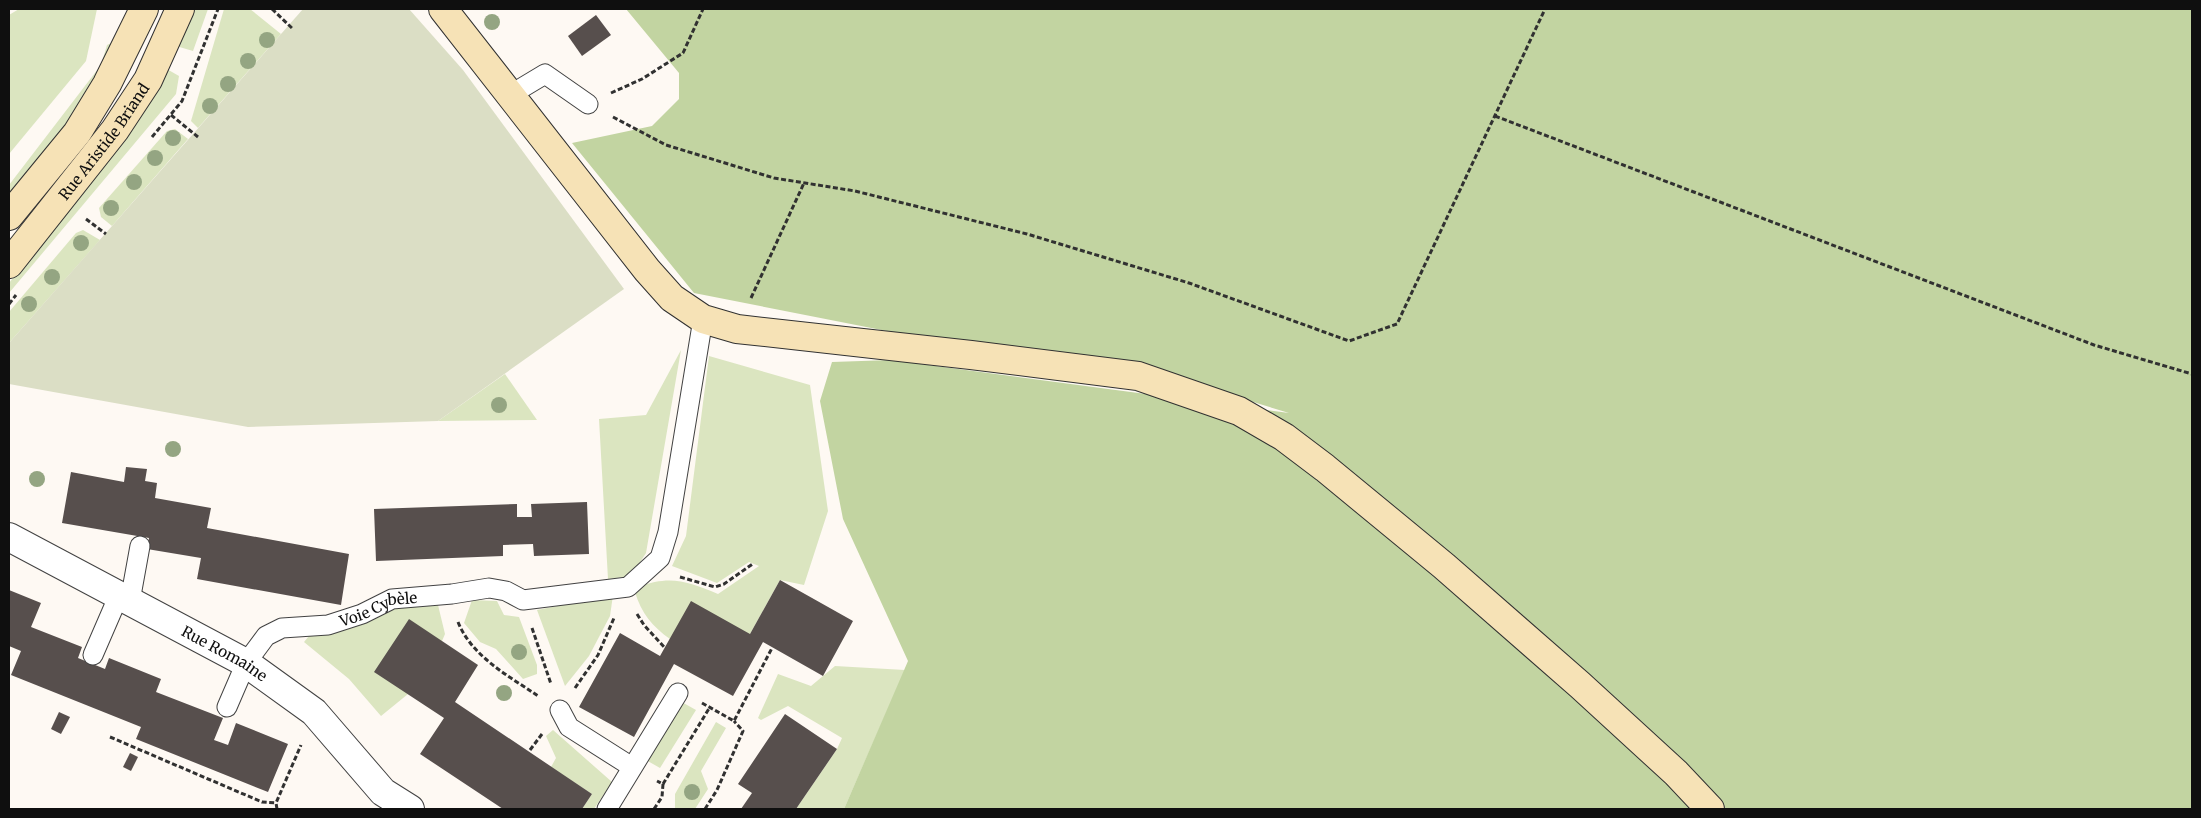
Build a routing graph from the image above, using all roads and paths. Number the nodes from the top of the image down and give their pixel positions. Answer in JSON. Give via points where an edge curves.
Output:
{"nodes":[{"id":1,"x":144,"y":9,"type":"edge"},
{"id":2,"x":180,"y":9,"type":"edge"},
{"id":3,"x":272,"y":9,"type":"edge"},
{"id":4,"x":443,"y":9,"type":"edge"},
{"id":5,"x":703,"y":9,"type":"edge"},
{"id":6,"x":1545,"y":9,"type":"edge"},
{"id":7,"x":293,"y":29,"type":"dead end"},
{"id":8,"x":510,"y":95,"type":"junction"},
{"id":9,"x":588,"y":104,"type":"junction"},
{"id":10,"x":171,"y":115,"type":"dead end"},
{"id":11,"x":1495,"y":116,"type":"junction"},
{"id":12,"x":198,"y":138,"type":"dead end"},
{"id":13,"x":804,"y":183,"type":"junction"},
{"id":14,"x":9,"y":216,"type":"edge"},
{"id":15,"x":83,"y":217,"type":"dead end"},
{"id":16,"x":106,"y":234,"type":"dead end"},
{"id":17,"x":9,"y":264,"type":"edge"},
{"id":18,"x":703,"y":319,"type":"junction"},
{"id":19,"x":736,"y":329,"type":"junction"},
{"id":20,"x":2192,"y":374,"type":"edge"},
{"id":21,"x":9,"y":537,"type":"edge"},
{"id":22,"x":140,"y":546,"type":"dead end"},
{"id":23,"x":754,"y":563,"type":"dead end"},
{"id":24,"x":645,"y":571,"type":"junction"},
{"id":25,"x":628,"y":587,"type":"junction"},
{"id":26,"x":452,"y":594,"type":"junction"},
{"id":27,"x":124,"y":598,"type":"junction"},
{"id":28,"x":523,"y":600,"type":"junction"},
{"id":29,"x":665,"y":648,"type":"dead end"},
{"id":30,"x":772,"y":648,"type":"dead end"},
{"id":31,"x":93,"y":655,"type":"dead end"},
{"id":32,"x":246,"y":663,"type":"junction"},
{"id":33,"x":678,"y":693,"type":"joint"},
{"id":34,"x":228,"y":707,"type":"dead end"},
{"id":35,"x":710,"y":707,"type":"junction"},
{"id":36,"x":560,"y":710,"type":"junction"},
{"id":37,"x":314,"y":712,"type":"junction"},
{"id":38,"x":734,"y":721,"type":"junction"},
{"id":39,"x":110,"y":737,"type":"dead end"},
{"id":40,"x":632,"y":767,"type":"junction"},
{"id":41,"x":663,"y":784,"type":"dead end"},
{"id":42,"x":276,"y":803,"type":"junction"},
{"id":43,"x":277,"y":809,"type":"edge"},
{"id":44,"x":410,"y":809,"type":"edge"},
{"id":45,"x":607,"y":809,"type":"edge"},
{"id":46,"x":705,"y":809,"type":"edge"},
{"id":47,"x":1710,"y":809,"type":"edge"}],
"edges":[{"from":1,"to":14,"type":"street","name":"Rue Aristide Briand","via":[[107,84],[77,133]]},
{"from":2,"to":17,"type":"street","name":"Rue Aristide Briand","via":[[148,80],[115,130]]},
{"from":3,"to":7,"type":"path"},
{"from":4,"to":8,"type":"street"},
{"from":5,"to":9,"type":"path","via":[[683,53],[642,79]]},
{"from":6,"to":11,"type":"path"},
{"from":8,"to":9,"type":"lane","via":[[545,74]]},
{"from":8,"to":18,"type":"street","via":[[647,270],[672,298]]},
{"from":9,"to":13,"type":"path","via":[[666,145],[774,178]]},
{"from":10,"to":12,"type":"path"},
{"from":11,"to":13,"type":"path","via":[[1397,324],[1349,341],[1189,283],[1027,234],[855,191]]},
{"from":11,"to":20,"type":"path","via":[[2094,345]]},
{"from":13,"to":19,"type":"path"},
{"from":15,"to":16,"type":"path"},
{"from":18,"to":19,"type":"street"},
{"from":18,"to":24,"type":"lane","via":[[668,532],[660,558]]},
{"from":19,"to":47,"type":"street","via":[[1138,376],[1239,411],[1284,437],[1444,566],[1580,685],[1676,773]]},
{"from":21,"to":27,"type":"street","name":"Rue Romaine"},
{"from":22,"to":27,"type":"lane"},
{"from":23,"to":24,"type":"path","via":[[715,587],[675,575]]},
{"from":24,"to":25,"type":"lane"},
{"from":25,"to":28,"type":"lane"},
{"from":25,"to":29,"type":"path","via":[[634,608],[644,625]]},
{"from":25,"to":36,"type":"path","via":[[598,655]]},
{"from":26,"to":28,"type":"lane","name":"Voie Cybèle","via":[[489,588],[506,591]]},
{"from":26,"to":32,"type":"lane","name":"Voie Cybèle","via":[[392,600],[328,625],[282,628],[266,636]]},
{"from":26,"to":36,"type":"path","via":[[454,615],[462,633],[488,662]]},
{"from":27,"to":31,"type":"lane"},
{"from":27,"to":32,"type":"street","name":"Rue Romaine"},
{"from":28,"to":36,"type":"path"},
{"from":30,"to":38,"type":"path"},
{"from":32,"to":34,"type":"lane","name":"Voie Cybèle"},
{"from":32,"to":37,"type":"street","name":"Rue Romaine"},
{"from":33,"to":35,"type":"path"},
{"from":33,"to":40,"type":"lane"},
{"from":35,"to":38,"type":"path"},
{"from":35,"to":41,"type":"path"},
{"from":36,"to":40,"type":"lane","via":[[569,727]]},
{"from":37,"to":42,"type":"path"},
{"from":37,"to":44,"type":"street","name":"Rue Romaine","via":[[383,792]]},
{"from":38,"to":46,"type":"path","via":[[743,731]]},
{"from":39,"to":42,"type":"path","via":[[262,802]]},
{"from":40,"to":45,"type":"lane"},
{"from":42,"to":43,"type":"path"}]}
